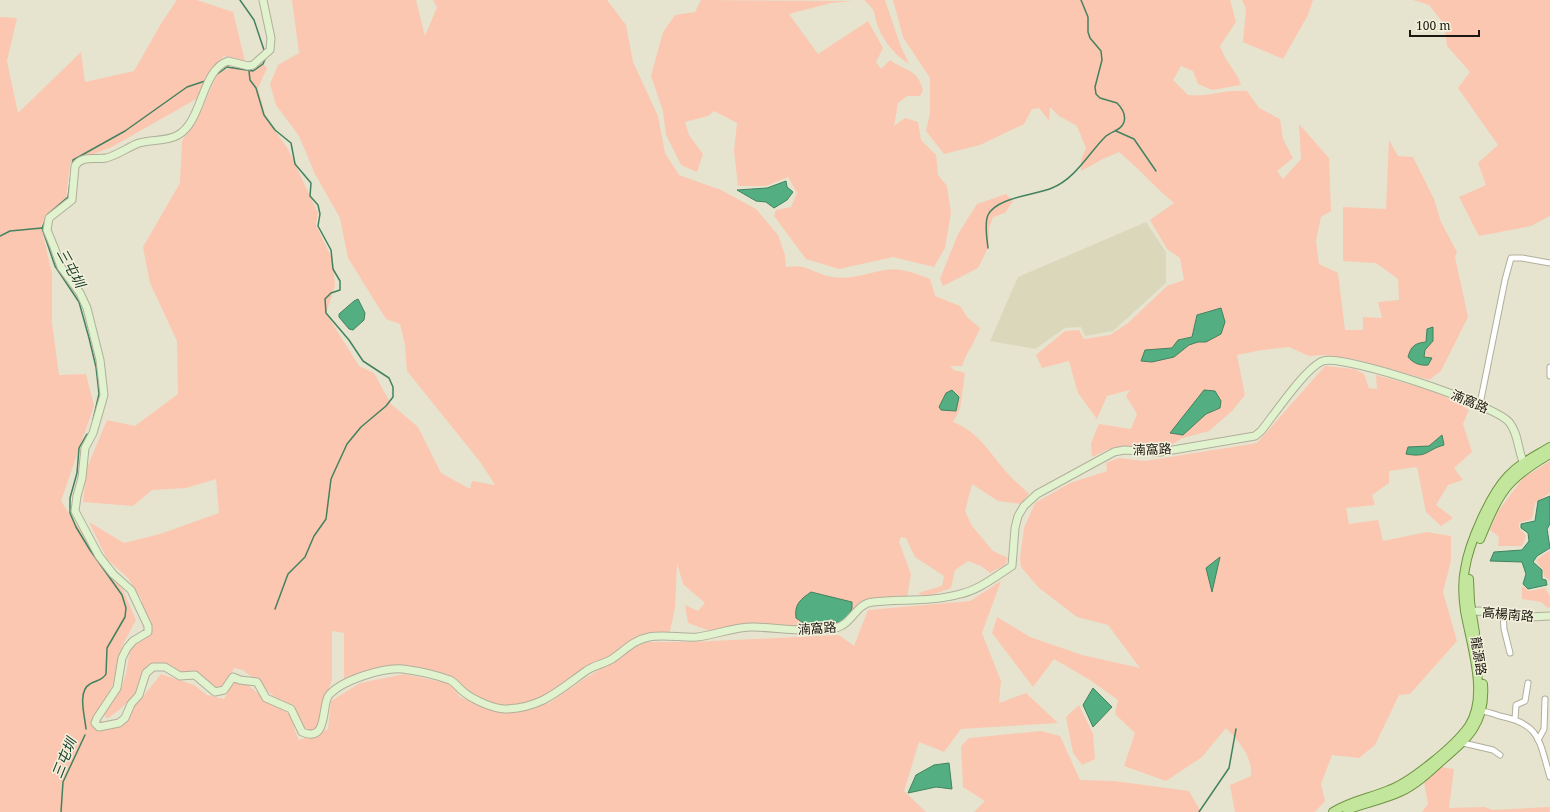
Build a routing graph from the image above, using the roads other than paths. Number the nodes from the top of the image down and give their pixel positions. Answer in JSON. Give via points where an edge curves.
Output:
{"nodes":[{"id":1,"x":263,"y":0,"type":"edge"},
{"id":2,"x":1550,"y":263,"type":"edge"},
{"id":3,"x":1550,"y":367,"type":"edge"},
{"id":4,"x":1550,"y":376,"type":"edge"},
{"id":5,"x":1480,"y":404,"type":"junction"},
{"id":6,"x":1550,"y":447,"type":"edge"},
{"id":7,"x":1550,"y":454,"type":"edge"},
{"id":8,"x":1525,"y":465,"type":"junction"},
{"id":9,"x":1468,"y":612,"type":"junction"},
{"id":10,"x":1503,"y":614,"type":"junction"},
{"id":11,"x":1550,"y":616,"type":"edge"},
{"id":12,"x":1510,"y":653,"type":"dead end"},
{"id":13,"x":1528,"y":684,"type":"dead end"},
{"id":14,"x":1545,"y":699,"type":"dead end"},
{"id":15,"x":1479,"y":711,"type":"junction"},
{"id":16,"x":1515,"y":719,"type":"junction"},
{"id":17,"x":1538,"y":740,"type":"junction"},
{"id":18,"x":1463,"y":742,"type":"junction"},
{"id":19,"x":1500,"y":755,"type":"dead end"},
{"id":20,"x":1550,"y":777,"type":"edge"},
{"id":21,"x":1332,"y":812,"type":"edge"},
{"id":22,"x":1343,"y":812,"type":"edge"}],
"edges":[{"from":1,"to":5,"type":"street","name":"湳窩路","via":[[271,38],[268,52],[253,65],[228,61],[215,68],[191,119],[178,135],[168,140],[138,143],[107,158],[78,161],[75,166],[72,200],[49,218],[47,224],[60,268],[84,301],[103,380],[102,407],[85,448],[75,511],[99,556],[113,574],[132,590],[148,626],[148,632],[133,641],[122,658],[117,688],[95,723],[99,727],[114,724],[125,718],[131,704],[139,695],[146,673],[154,667],[170,668],[180,676],[195,675],[215,692],[224,690],[233,677],[254,681],[266,698],[291,709],[300,730],[306,734],[316,732],[322,726],[326,700],[333,691],[359,677],[372,674],[399,669],[449,680],[467,695],[498,708],[508,709],[534,703],[556,694],[590,668],[609,661],[628,646],[645,638],[698,637],[742,627],[790,630],[834,628],[847,623],[862,605],[870,602],[911,601],[959,595],[1012,566],[1018,516],[1037,494],[1114,452],[1161,452],[1255,436],[1303,377],[1323,361],[1341,361]]},
{"from":2,"to":5,"type":"street","via":[[1510,258]]},
{"from":3,"to":4,"type":"street"},
{"from":5,"to":8,"type":"street","name":"湳窩路","via":[[1509,422],[1516,435]]},
{"from":6,"to":8,"type":"main road"},
{"from":7,"to":8,"type":"main road"},
{"from":8,"to":9,"type":"main road","via":[[1508,476],[1494,494],[1470,549],[1463,582]]},
{"from":9,"to":10,"type":"street","name":"高楊南路"},
{"from":9,"to":15,"type":"main road"},
{"from":10,"to":11,"type":"street","name":"高楊南路"},
{"from":10,"to":12,"type":"street"},
{"from":13,"to":16,"type":"street","via":[[1525,701],[1516,705]]},
{"from":14,"to":17,"type":"street","via":[[1544,729]]},
{"from":15,"to":16,"type":"street"},
{"from":15,"to":18,"type":"main road","via":[[1475,728]]},
{"from":15,"to":21,"type":"main road","via":[[1458,739],[1414,777],[1398,787],[1350,803]]},
{"from":16,"to":17,"type":"street","via":[[1529,725]]},
{"from":17,"to":20,"type":"street"},
{"from":18,"to":19,"type":"street","via":[[1493,750]]},
{"from":18,"to":22,"type":"main road","via":[[1408,788]]}]}
